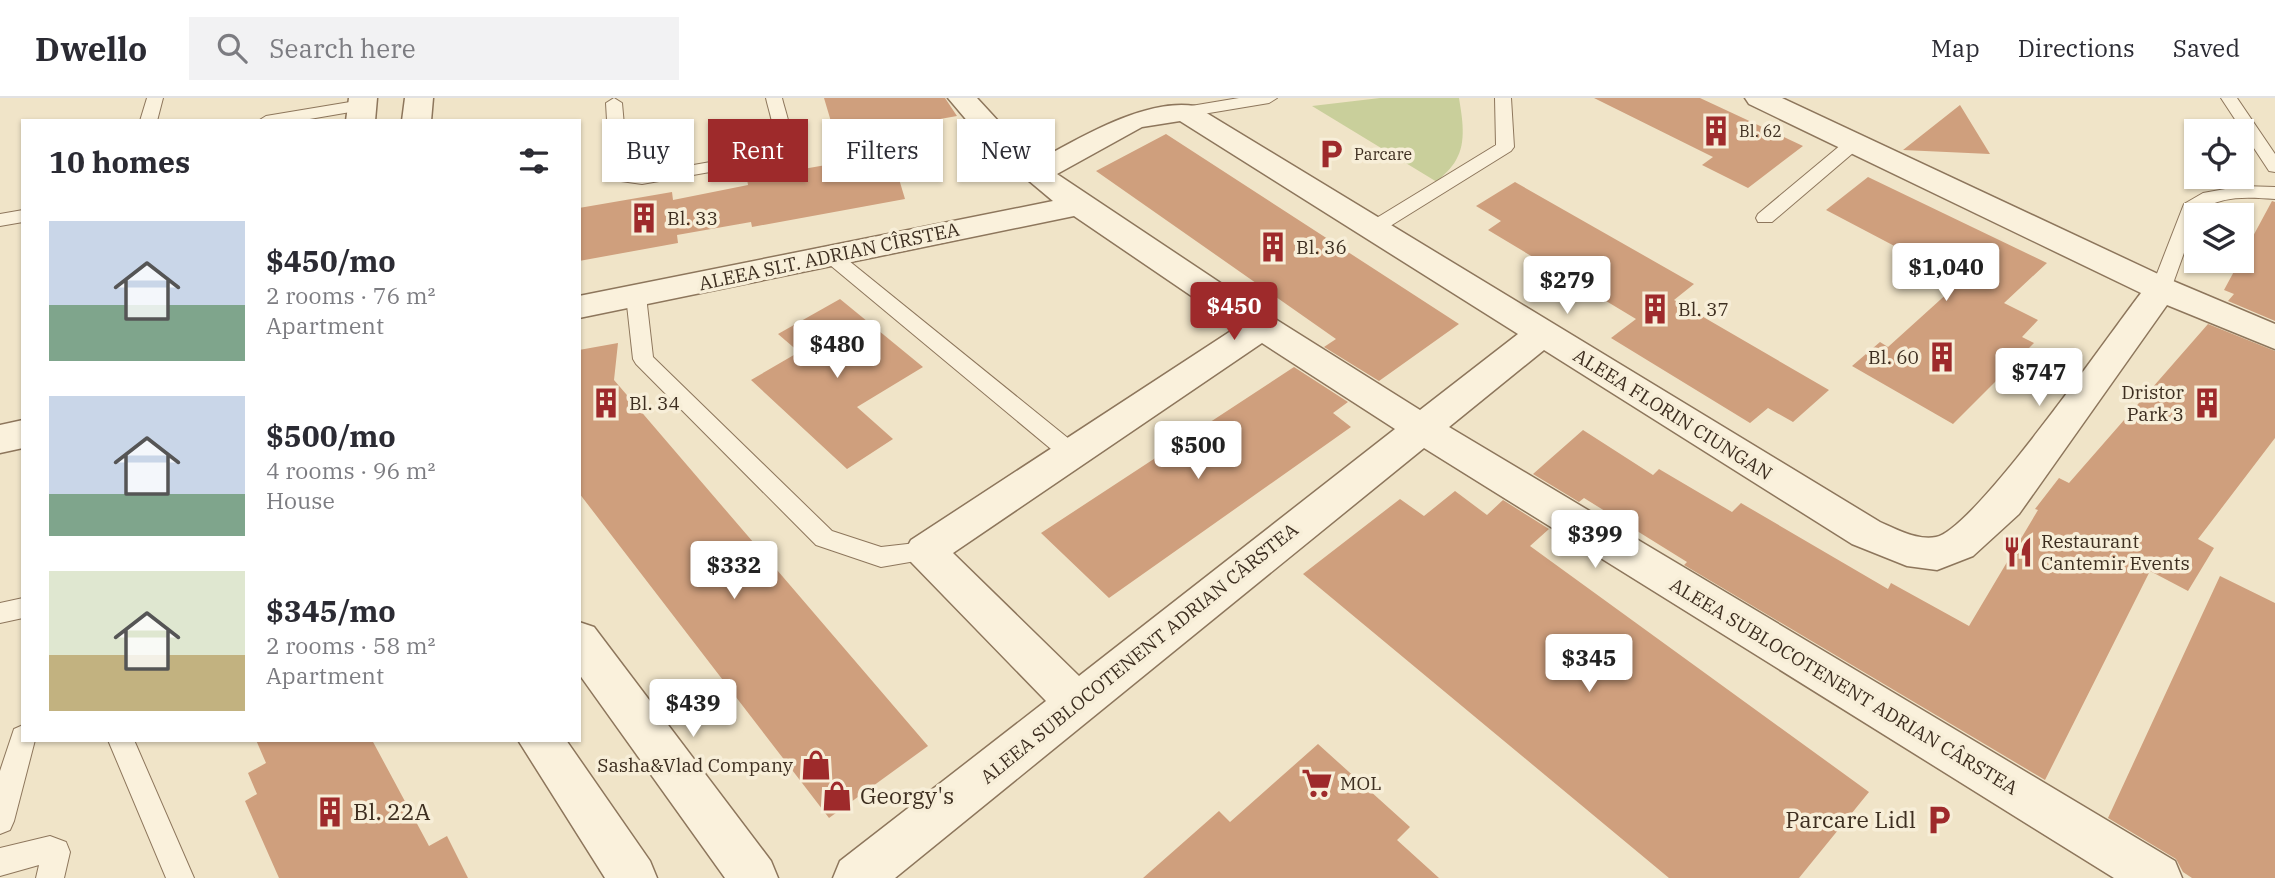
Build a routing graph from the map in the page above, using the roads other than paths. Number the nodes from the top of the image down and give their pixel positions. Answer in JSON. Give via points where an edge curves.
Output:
{"nodes":[{"id":1,"x":155,"y":98,"type":"edge"},
{"id":2,"x":419,"y":98,"type":"edge"},
{"id":3,"x":775,"y":98,"type":"edge"},
{"id":4,"x":962,"y":98,"type":"edge"},
{"id":5,"x":1269,"y":98,"type":"edge"},
{"id":6,"x":1503,"y":98,"type":"edge"},
{"id":7,"x":1759,"y":98,"type":"edge"},
{"id":8,"x":2229,"y":98,"type":"edge"},
{"id":9,"x":614,"y":103,"type":"dead end"},
{"id":10,"x":361,"y":108,"type":"edge"},
{"id":11,"x":1128,"y":109,"type":"edge"},
{"id":12,"x":1185,"y":112,"type":"junction"},
{"id":13,"x":149,"y":119,"type":"edge"},
{"id":14,"x":281,"y":119,"type":"edge"},
{"id":15,"x":416,"y":119,"type":"edge"},
{"id":16,"x":977,"y":119,"type":"edge"},
{"id":17,"x":1854,"y":143,"type":"junction"},
{"id":18,"x":1055,"y":160,"type":"edge"},
{"id":19,"x":2275,"y":167,"type":"edge"},
{"id":20,"x":1049,"y":182,"type":"edge"},
{"id":21,"x":2275,"y":193,"type":"edge"},
{"id":22,"x":1079,"y":205,"type":"junction"},
{"id":23,"x":21,"y":216,"type":"edge"},
{"id":24,"x":1765,"y":218,"type":"dead end"},
{"id":25,"x":0,"y":220,"type":"edge"},
{"id":26,"x":1372,"y":229,"type":"junction"},
{"id":27,"x":831,"y":256,"type":"junction"},
{"id":28,"x":2161,"y":289,"type":"junction"},
{"id":29,"x":636,"y":296,"type":"junction"},
{"id":30,"x":581,"y":307,"type":"edge"},
{"id":31,"x":1261,"y":327,"type":"junction"},
{"id":32,"x":1542,"y":334,"type":"junction"},
{"id":33,"x":2275,"y":337,"type":"edge"},
{"id":34,"x":1422,"y":429,"type":"junction"},
{"id":35,"x":21,"y":434,"type":"edge"},
{"id":36,"x":0,"y":439,"type":"edge"},
{"id":37,"x":1071,"y":453,"type":"junction"},
{"id":38,"x":925,"y":551,"type":"junction"},
{"id":39,"x":21,"y":608,"type":"edge"},
{"id":40,"x":0,"y":613,"type":"edge"},
{"id":41,"x":581,"y":643,"type":"edge"},
{"id":42,"x":1077,"y":704,"type":"junction"},
{"id":43,"x":22,"y":742,"type":"edge"},
{"id":44,"x":122,"y":742,"type":"edge"},
{"id":45,"x":541,"y":742,"type":"edge"},
{"id":46,"x":0,"y":821,"type":"edge"},
{"id":47,"x":0,"y":862,"type":"edge"},
{"id":48,"x":50,"y":878,"type":"edge"},
{"id":49,"x":180,"y":878,"type":"edge"},
{"id":50,"x":633,"y":878,"type":"edge"},
{"id":51,"x":754,"y":878,"type":"edge"},
{"id":52,"x":857,"y":878,"type":"edge"},
{"id":53,"x":2158,"y":878,"type":"edge"}],
"edges":[{"from":1,"to":13,"type":"lane"},
{"from":2,"to":15,"type":"street"},
{"from":3,"to":9,"type":"lane","via":[[783,139],[778,151],[767,157],[642,179],[619,172]]},
{"from":4,"to":16,"type":"street","name":"ALEEA SUBLOCOTENENT ADRIAN CÂRSTEA"},
{"from":5,"to":12,"type":"lane"},
{"from":6,"to":26,"type":"lane","via":[[1505,147]]},
{"from":7,"to":17,"type":"street"},
{"from":8,"to":19,"type":"lane"},
{"from":10,"to":14,"type":"lane"},
{"from":11,"to":12,"type":"street"},
{"from":11,"to":18,"type":"street"},
{"from":12,"to":26,"type":"street","name":"ALEEA FLORIN CIUNGAN"},
{"from":17,"to":24,"type":"lane"},
{"from":17,"to":28,"type":"street"},
{"from":20,"to":22,"type":"street","name":"ALEEA SUBLOCOTENENT ADRIAN CÂRSTEA"},
{"from":21,"to":28,"type":"lane","via":[[2232,193],[2199,201],[2191,208]]},
{"from":22,"to":27,"type":"street","name":"ALEEA SLT. ADRIAN CÎRSTEA"},
{"from":22,"to":31,"type":"street","name":"ALEEA SUBLOCOTENENT ADRIAN CÂRSTEA"},
{"from":23,"to":25,"type":"lane"},
{"from":26,"to":32,"type":"street","name":"ALEEA FLORIN CIUNGAN"},
{"from":27,"to":29,"type":"street","name":"ALEEA SLT. ADRIAN CÎRSTEA"},
{"from":27,"to":37,"type":"lane"},
{"from":28,"to":32,"type":"street","name":"ALEEA FLORIN CIUNGAN","via":[[2005,503],[1959,545],[1937,554],[1908,550],[1866,533]]},
{"from":28,"to":33,"type":"street"},
{"from":29,"to":30,"type":"street","name":"ALEEA SLT. ADRIAN CÎRSTEA"},
{"from":29,"to":38,"type":"lane","via":[[643,359],[824,538],[881,557]]},
{"from":31,"to":34,"type":"street","name":"ALEEA SUBLOCOTENENT ADRIAN CÂRSTEA"},
{"from":31,"to":37,"type":"street"},
{"from":32,"to":34,"type":"street","name":"ALEEA SUBLOCOTENENT ADRIAN CÂRSTEA"},
{"from":34,"to":42,"type":"street","name":"ALEEA SUBLOCOTENENT ADRIAN CÂRSTEA"},
{"from":34,"to":53,"type":"street","name":"ALEEA SUBLOCOTENENT ADRIAN CÂRSTEA"},
{"from":35,"to":36,"type":"street"},
{"from":37,"to":38,"type":"street"},
{"from":38,"to":42,"type":"street"},
{"from":39,"to":40,"type":"lane"},
{"from":41,"to":51,"type":"street"},
{"from":42,"to":52,"type":"street","name":"ALEEA SUBLOCOTENENT ADRIAN CÂRSTEA"},
{"from":43,"to":46,"type":"lane"},
{"from":44,"to":49,"type":"lane"},
{"from":45,"to":50,"type":"street"},
{"from":47,"to":48,"type":"lane","via":[[50,849],[55,852]]}]}
